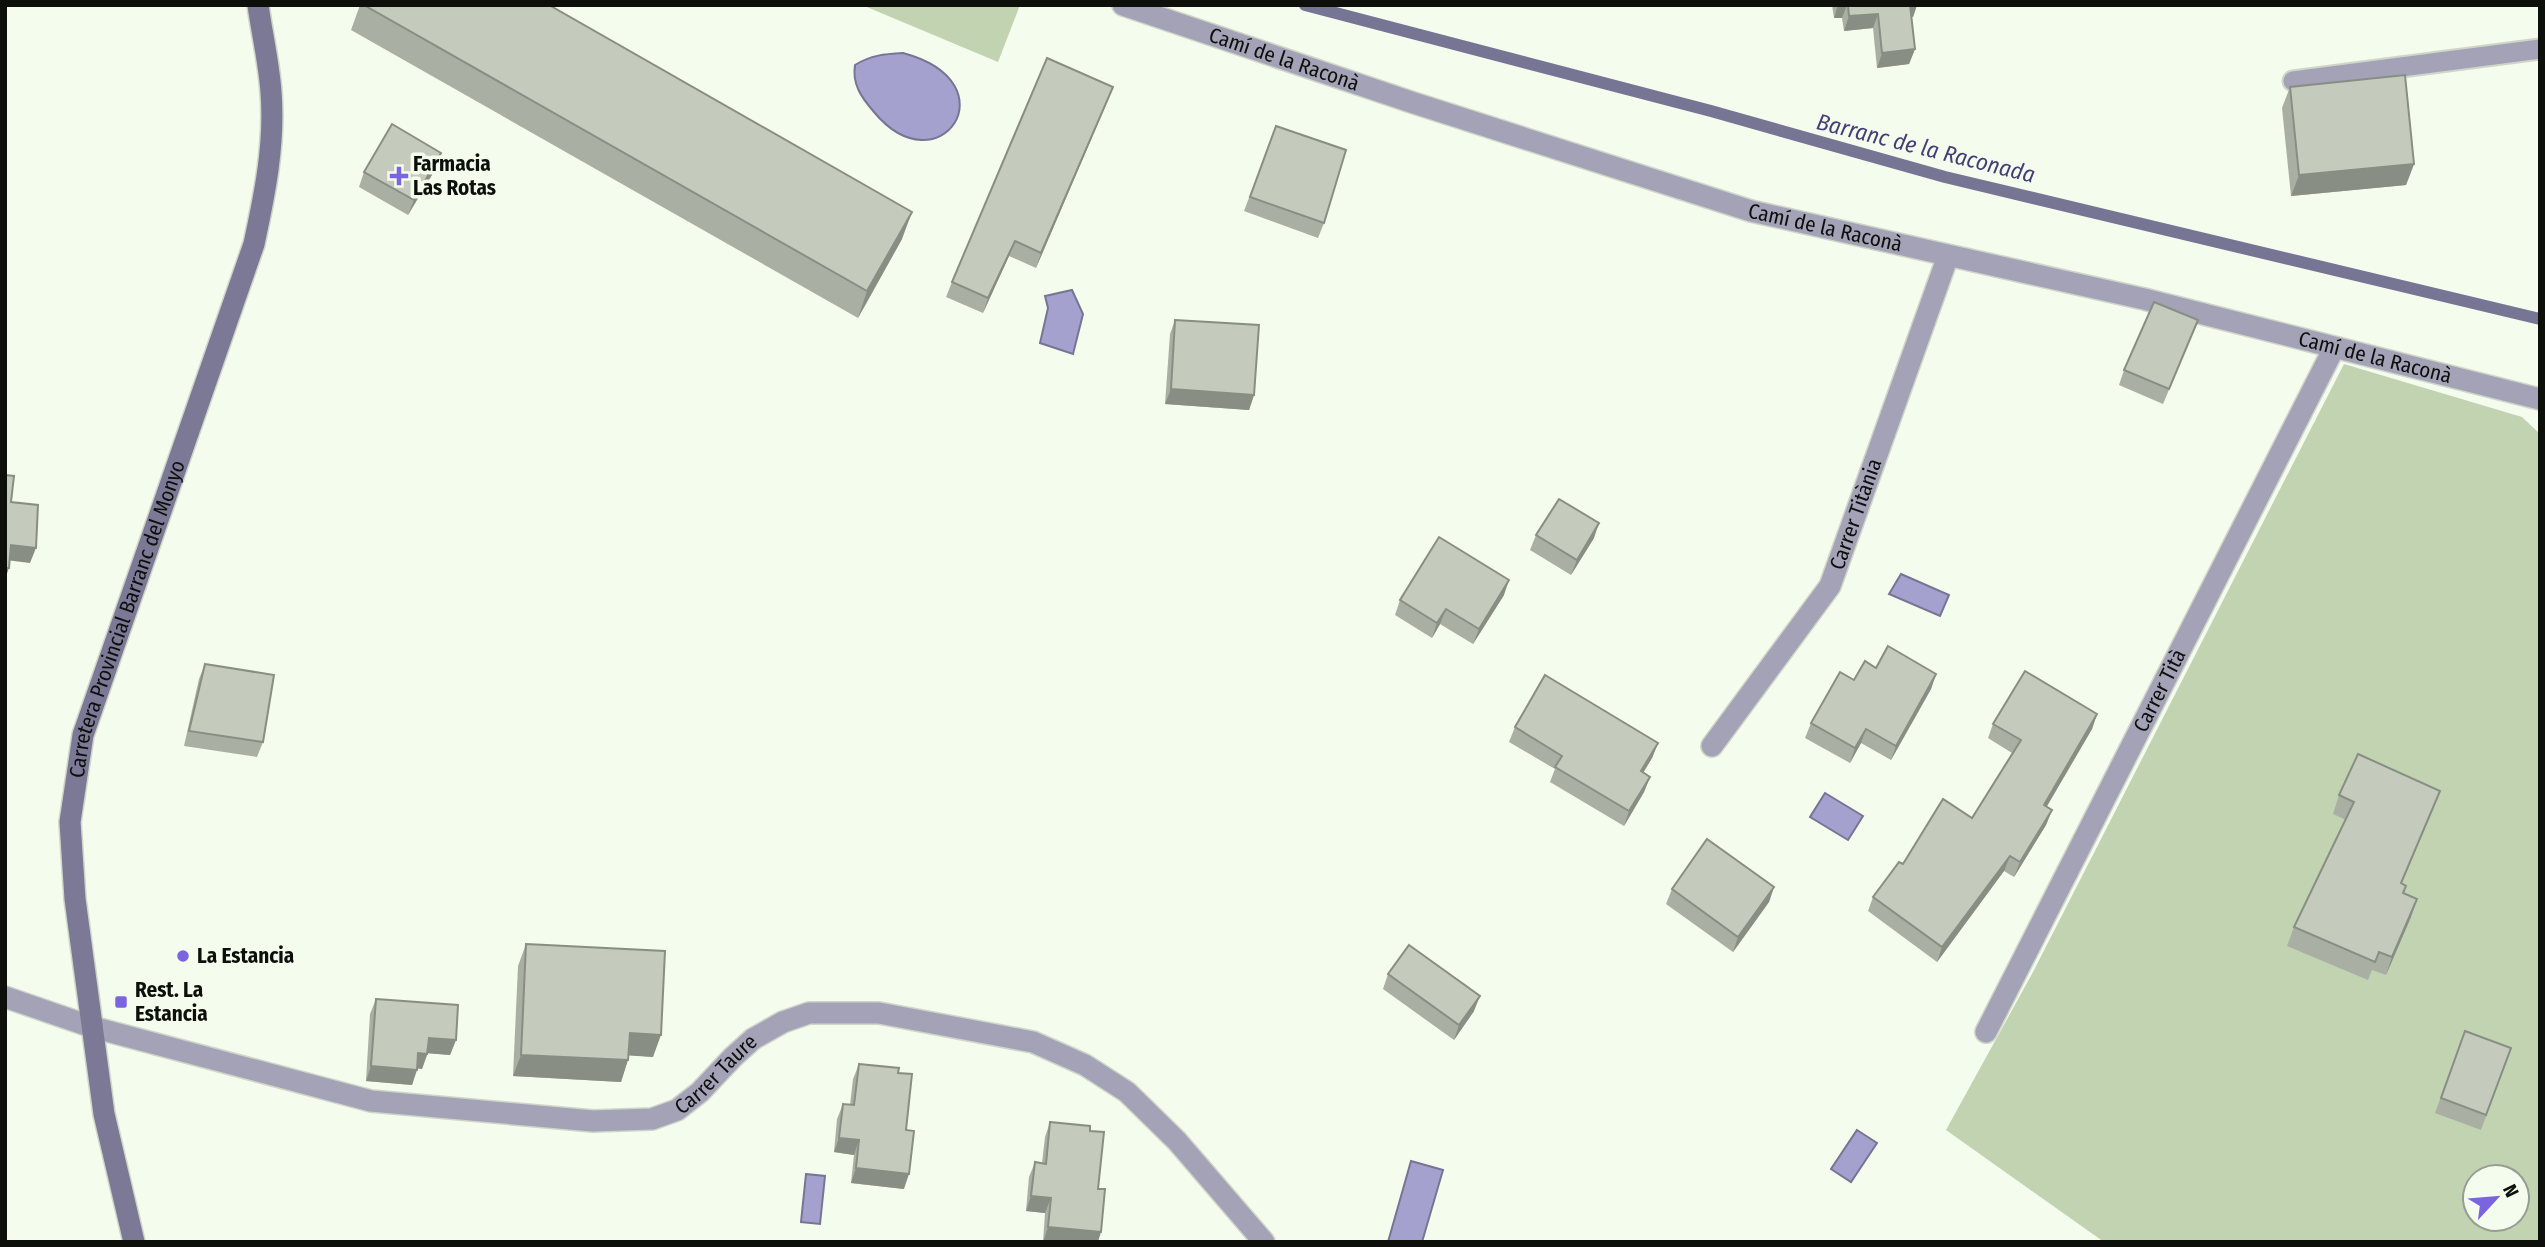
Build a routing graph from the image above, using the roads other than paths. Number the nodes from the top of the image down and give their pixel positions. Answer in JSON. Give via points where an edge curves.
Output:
{"nodes":[{"id":1,"x":258,"y":5,"type":"edge"},
{"id":2,"x":1123,"y":5,"type":"edge"},
{"id":3,"x":2540,"y":49,"type":"edge"},
{"id":4,"x":2293,"y":81,"type":"dead end"},
{"id":5,"x":1948,"y":256,"type":"junction"},
{"id":6,"x":2334,"y":348,"type":"junction"},
{"id":7,"x":2540,"y":399,"type":"edge"},
{"id":8,"x":1712,"y":746,"type":"dead end"},
{"id":9,"x":5,"y":997,"type":"edge"},
{"id":10,"x":92,"y":1027,"type":"junction"},
{"id":11,"x":1986,"y":1032,"type":"dead end"},
{"id":12,"x":134,"y":1242,"type":"edge"},
{"id":13,"x":1264,"y":1242,"type":"edge"}],
"edges":[{"from":1,"to":10,"type":"street","name":"Carretera Provincial Barranc del Monyo","via":[[272,123],[270,162],[254,244],[83,735],[73,790],[71,853]]},
{"from":2,"to":5,"type":"street","name":"Camí de la Raconà","via":[[1696,195]]},
{"from":3,"to":4,"type":"lane"},
{"from":5,"to":6,"type":"street","name":"Camí de la Raconà","via":[[2243,322]]},
{"from":5,"to":8,"type":"street","name":"Carrer Titània","via":[[1830,586]]},
{"from":6,"to":7,"type":"street","name":"Camí de la Raconà"},
{"from":6,"to":11,"type":"street","name":"Carrer Tità"},
{"from":9,"to":10,"type":"street","name":"Carrer Taure"},
{"from":10,"to":12,"type":"street","name":"Carretera Provincial Barranc del Monyo","via":[[104,1114]]},
{"from":10,"to":13,"type":"street","name":"Carrer Taure","via":[[371,1101],[626,1121],[652,1119],[677,1110],[753,1039],[783,1022],[809,1013],[879,1013],[1033,1042],[1085,1065],[1127,1092],[1177,1141]]}]}
